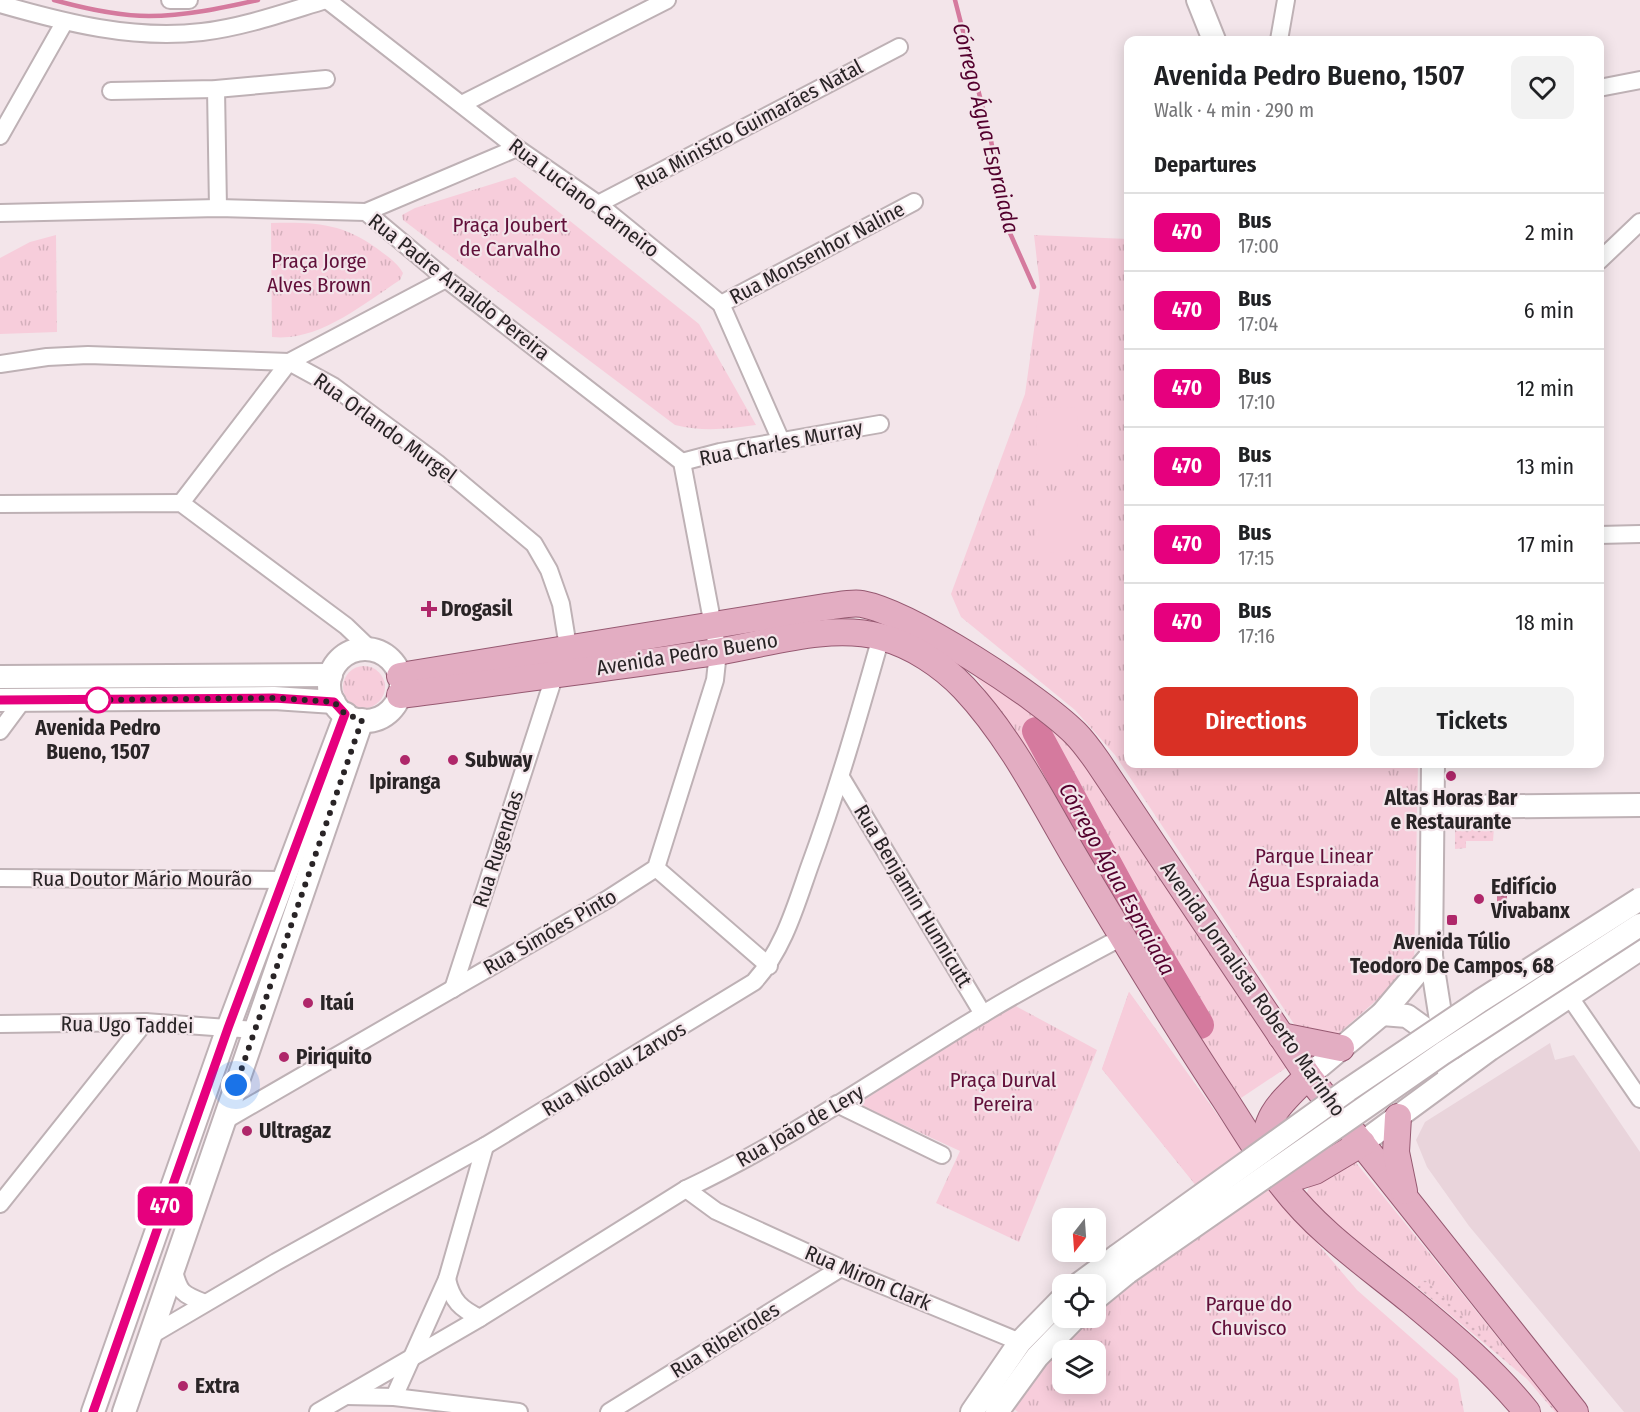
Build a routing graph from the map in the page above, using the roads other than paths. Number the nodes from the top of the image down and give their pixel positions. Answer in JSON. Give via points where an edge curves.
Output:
{"nodes":[{"id":1,"x":170,"y":0,"type":"edge"},
{"id":2,"x":189,"y":0,"type":"edge"},
{"id":3,"x":327,"y":0,"type":"edge"},
{"id":4,"x":667,"y":0,"type":"edge"},
{"id":5,"x":1198,"y":0,"type":"edge"},
{"id":6,"x":1286,"y":0,"type":"edge"},
{"id":7,"x":0,"y":4,"type":"edge"},
{"id":8,"x":64,"y":23,"type":"junction"},
{"id":9,"x":1212,"y":36,"type":"edge"},
{"id":10,"x":1280,"y":36,"type":"edge"},
{"id":11,"x":899,"y":47,"type":"dead end"},
{"id":12,"x":326,"y":79,"type":"dead end"},
{"id":13,"x":1640,"y":80,"type":"edge"},
{"id":14,"x":1604,"y":87,"type":"edge"},
{"id":15,"x":216,"y":89,"type":"junction"},
{"id":16,"x":111,"y":91,"type":"dead end"},
{"id":17,"x":462,"y":104,"type":"junction"},
{"id":18,"x":0,"y":136,"type":"edge"},
{"id":19,"x":517,"y":147,"type":"junction"},
{"id":20,"x":914,"y":202,"type":"dead end"},
{"id":21,"x":598,"y":204,"type":"junction"},
{"id":22,"x":218,"y":208,"type":"junction"},
{"id":23,"x":366,"y":212,"type":"junction"},
{"id":24,"x":0,"y":213,"type":"edge"},
{"id":25,"x":1640,"y":222,"type":"edge"},
{"id":26,"x":1604,"y":256,"type":"edge"},
{"id":27,"x":446,"y":279,"type":"junction"},
{"id":28,"x":721,"y":304,"type":"junction"},
{"id":29,"x":289,"y":362,"type":"junction"},
{"id":30,"x":0,"y":364,"type":"edge"},
{"id":31,"x":880,"y":424,"type":"dead end"},
{"id":32,"x":782,"y":443,"type":"junction"},
{"id":33,"x":682,"y":462,"type":"junction"},
{"id":34,"x":181,"y":503,"type":"junction"},
{"id":35,"x":0,"y":504,"type":"edge"},
{"id":36,"x":1640,"y":534,"type":"edge"},
{"id":37,"x":1604,"y":535,"type":"edge"},
{"id":38,"x":713,"y":624,"type":"junction"},
{"id":39,"x":880,"y":637,"type":"junction"},
{"id":40,"x":568,"y":648,"type":"junction"},
{"id":41,"x":954,"y":648,"type":"joint"},
{"id":42,"x":361,"y":651,"type":"junction"},
{"id":43,"x":718,"y":652,"type":"junction"},
{"id":44,"x":555,"y":674,"type":"junction"},
{"id":45,"x":331,"y":675,"type":"junction"},
{"id":46,"x":0,"y":677,"type":"edge"},
{"id":47,"x":400,"y":685,"type":"junction"},
{"id":48,"x":0,"y":700,"type":"edge"},
{"id":49,"x":23,"y":700,"type":"junction"},
{"id":50,"x":347,"y":712,"type":"junction"},
{"id":51,"x":0,"y":731,"type":"edge"},
{"id":52,"x":1433,"y":768,"type":"edge"},
{"id":53,"x":842,"y":779,"type":"junction"},
{"id":54,"x":1640,"y":805,"type":"edge"},
{"id":55,"x":1434,"y":807,"type":"junction"},
{"id":56,"x":656,"y":868,"type":"junction"},
{"id":57,"x":0,"y":878,"type":"edge"},
{"id":58,"x":284,"y":880,"type":"junction"},
{"id":59,"x":1640,"y":899,"type":"edge"},
{"id":60,"x":1640,"y":925,"type":"edge"},
{"id":61,"x":1122,"y":937,"type":"junction"},
{"id":62,"x":1640,"y":949,"type":"edge"},
{"id":63,"x":1431,"y":956,"type":"junction"},
{"id":64,"x":769,"y":966,"type":"junction"},
{"id":65,"x":453,"y":989,"type":"junction"},
{"id":66,"x":1569,"y":996,"type":"junction"},
{"id":67,"x":983,"y":1014,"type":"junction"},
{"id":68,"x":1382,"y":1014,"type":"junction"},
{"id":69,"x":146,"y":1022,"type":"junction"},
{"id":70,"x":0,"y":1024,"type":"edge"},
{"id":71,"x":228,"y":1028,"type":"junction"},
{"id":72,"x":255,"y":1030,"type":"junction"},
{"id":73,"x":1281,"y":1036,"type":"junction"},
{"id":74,"x":1443,"y":1042,"type":"junction"},
{"id":75,"x":1341,"y":1048,"type":"junction"},
{"id":76,"x":1308,"y":1076,"type":"junction"},
{"id":77,"x":1450,"y":1078,"type":"junction"},
{"id":78,"x":1640,"y":1099,"type":"edge"},
{"id":79,"x":837,"y":1104,"type":"junction"},
{"id":80,"x":1398,"y":1116,"type":"junction"},
{"id":81,"x":224,"y":1121,"type":"junction"},
{"id":82,"x":1362,"y":1143,"type":"junction"},
{"id":83,"x":485,"y":1146,"type":"junction"},
{"id":84,"x":942,"y":1155,"type":"dead end"},
{"id":85,"x":1262,"y":1156,"type":"junction"},
{"id":86,"x":720,"y":1173,"type":"junction"},
{"id":87,"x":1280,"y":1182,"type":"junction"},
{"id":88,"x":686,"y":1189,"type":"junction"},
{"id":89,"x":1404,"y":1195,"type":"junction"},
{"id":90,"x":0,"y":1204,"type":"edge"},
{"id":91,"x":716,"y":1211,"type":"junction"},
{"id":92,"x":1123,"y":1264,"type":"junction"},
{"id":93,"x":173,"y":1267,"type":"junction"},
{"id":94,"x":841,"y":1268,"type":"junction"},
{"id":95,"x":1101,"y":1274,"type":"edge"},
{"id":96,"x":447,"y":1279,"type":"junction"},
{"id":97,"x":1106,"y":1285,"type":"edge"},
{"id":98,"x":206,"y":1303,"type":"junction"},
{"id":99,"x":1052,"y":1309,"type":"edge"},
{"id":100,"x":480,"y":1318,"type":"junction"},
{"id":101,"x":1065,"y":1328,"type":"edge"},
{"id":102,"x":150,"y":1336,"type":"junction"},
{"id":103,"x":1020,"y":1342,"type":"junction"},
{"id":104,"x":410,"y":1361,"type":"junction"},
{"id":105,"x":634,"y":1395,"type":"junction"},
{"id":106,"x":345,"y":1396,"type":"junction"},
{"id":107,"x":394,"y":1398,"type":"junction"},
{"id":108,"x":986,"y":1409,"type":"edge"},
{"id":109,"x":93,"y":1412,"type":"edge"},
{"id":110,"x":124,"y":1412,"type":"edge"},
{"id":111,"x":318,"y":1412,"type":"edge"},
{"id":112,"x":518,"y":1412,"type":"edge"},
{"id":113,"x":609,"y":1412,"type":"edge"},
{"id":114,"x":629,"y":1412,"type":"edge"},
{"id":115,"x":1527,"y":1412,"type":"edge"},
{"id":116,"x":1575,"y":1412,"type":"edge"}],
"edges":[{"from":1,"to":2,"type":"street"},
{"from":3,"to":8,"type":"street","via":[[231,27],[177,34],[131,33]]},
{"from":3,"to":17,"type":"street","name":"Rua Luciano Carneiro"},
{"from":4,"to":17,"type":"street"},
{"from":5,"to":9,"type":"street"},
{"from":6,"to":10,"type":"street"},
{"from":7,"to":8,"type":"street"},
{"from":8,"to":18,"type":"street"},
{"from":11,"to":21,"type":"street","name":"Rua Ministro Guimarães Natal"},
{"from":12,"to":15,"type":"street"},
{"from":13,"to":14,"type":"street"},
{"from":15,"to":16,"type":"street"},
{"from":15,"to":22,"type":"street"},
{"from":17,"to":19,"type":"street","name":"Rua Luciano Carneiro"},
{"from":19,"to":21,"type":"street","name":"Rua Luciano Carneiro"},
{"from":19,"to":23,"type":"street"},
{"from":20,"to":28,"type":"street","name":"Rua Monsenhor Naline"},
{"from":21,"to":28,"type":"street","name":"Rua Luciano Carneiro"},
{"from":22,"to":23,"type":"street","name":"Rua Padre Arnaldo Pereira"},
{"from":22,"to":24,"type":"street","name":"Rua Padre Arnaldo Pereira"},
{"from":23,"to":27,"type":"street","name":"Rua Padre Arnaldo Pereira"},
{"from":25,"to":26,"type":"street"},
{"from":27,"to":29,"type":"street"},
{"from":27,"to":33,"type":"street","name":"Rua Padre Arnaldo Pereira"},
{"from":28,"to":32,"type":"street","name":"Rua Luciano Carneiro"},
{"from":29,"to":30,"type":"street","name":"Rua Orlando Murgel","via":[[88,355]]},
{"from":29,"to":34,"type":"street"},
{"from":29,"to":40,"type":"street","name":"Rua Orlando Murgel","via":[[333,386],[437,463],[534,544],[558,596]]},
{"from":31,"to":32,"type":"street","name":"Rua Charles Murray"},
{"from":32,"to":33,"type":"street","name":"Rua Charles Murray"},
{"from":33,"to":38,"type":"street"},
{"from":34,"to":35,"type":"street"},
{"from":34,"to":42,"type":"street","via":[[346,626]]},
{"from":36,"to":37,"type":"street"},
{"from":38,"to":40,"type":"main road","name":"Avenida Pedro Bueno"},
{"from":38,"to":41,"type":"main road","name":"Avenida Pedro Bueno","via":[[861,604],[913,625]]},
{"from":38,"to":43,"type":"street"},
{"from":39,"to":43,"type":"main road","name":"Avenida Pedro Bueno","via":[[830,634]]},
{"from":39,"to":53,"type":"street","name":"Rua Nicolau Zarvos"},
{"from":39,"to":61,"type":"main road","name":"Avenida Pedro Bueno","via":[[933,662],[987,714]]},
{"from":40,"to":47,"type":"main road","name":"Avenida Pedro Bueno"},
{"from":41,"to":73,"type":"main road","name":"Avenida Jornalista Roberto Marinho","via":[[1048,709],[1076,734]]},
{"from":42,"to":45,"type":"street","via":[[341,658]]},
{"from":42,"to":47,"type":"street","via":[[389,658]]},
{"from":43,"to":44,"type":"main road","name":"Avenida Pedro Bueno"},
{"from":43,"to":56,"type":"street","via":[[708,706]]},
{"from":44,"to":47,"type":"main road","name":"Avenida Pedro Bueno"},
{"from":44,"to":65,"type":"street","name":"Rua Rugendas"},
{"from":45,"to":46,"type":"street"},
{"from":45,"to":50,"type":"street","via":[[331,694]]},
{"from":47,"to":50,"type":"street","via":[[393,707],[383,716]]},
{"from":48,"to":49,"type":"street"},
{"from":49,"to":50,"type":"street","via":[[274,698]]},
{"from":49,"to":51,"type":"street"},
{"from":50,"to":58,"type":"street"},
{"from":50,"to":72,"type":"street"},
{"from":52,"to":55,"type":"street"},
{"from":53,"to":64,"type":"street","name":"Rua Nicolau Zarvos","via":[[788,928]]},
{"from":53,"to":67,"type":"street","name":"Rua Benjamin Hunnicutt"},
{"from":54,"to":55,"type":"street"},
{"from":55,"to":63,"type":"street"},
{"from":56,"to":64,"type":"street"},
{"from":56,"to":65,"type":"street","name":"Rua Simões Pinto"},
{"from":57,"to":58,"type":"street","name":"Rua Doutor Mário Mourão"},
{"from":58,"to":71,"type":"street"},
{"from":59,"to":92,"type":"street","bridge":true,"via":[[1358,1084]]},
{"from":60,"to":92,"type":"street","bridge":true},
{"from":61,"to":67,"type":"street","name":"Rua João de Lery"},
{"from":61,"to":85,"type":"main road"},
{"from":62,"to":66,"type":"street"},
{"from":63,"to":68,"type":"street"},
{"from":63,"to":74,"type":"street"},
{"from":64,"to":83,"type":"street","name":"Rua Nicolau Zarvos","via":[[728,1000]]},
{"from":65,"to":81,"type":"street","name":"Rua Simões Pinto"},
{"from":66,"to":77,"type":"street"},
{"from":66,"to":78,"type":"street"},
{"from":67,"to":79,"type":"street","name":"Rua João de Lery"},
{"from":68,"to":74,"type":"street","via":[[1407,1017]]},
{"from":68,"to":75,"type":"street"},
{"from":69,"to":70,"type":"street","name":"Rua Ugo Taddei"},
{"from":69,"to":71,"type":"street","name":"Rua Ugo Taddei"},
{"from":69,"to":90,"type":"street"},
{"from":71,"to":72,"type":"street","name":"Rua Ugo Taddei"},
{"from":71,"to":109,"type":"street"},
{"from":72,"to":81,"type":"street"},
{"from":73,"to":75,"type":"main road"},
{"from":73,"to":76,"type":"main road","name":"Avenida Jornalista Roberto Marinho"},
{"from":74,"to":77,"type":"street"},
{"from":75,"to":76,"type":"street"},
{"from":76,"to":82,"type":"main road","name":"Avenida Jornalista Roberto Marinho"},
{"from":76,"to":85,"type":"main road","via":[[1271,1115]]},
{"from":77,"to":80,"type":"street"},
{"from":79,"to":84,"type":"street"},
{"from":79,"to":86,"type":"street","name":"Rua João de Lery"},
{"from":80,"to":82,"type":"street"},
{"from":80,"to":89,"type":"main road","via":[[1396,1152]]},
{"from":81,"to":93,"type":"street"},
{"from":82,"to":87,"type":"main road","via":[[1315,1172]]},
{"from":82,"to":89,"type":"main road","name":"Avenida Jornalista Roberto Marinho"},
{"from":83,"to":96,"type":"street"},
{"from":83,"to":98,"type":"street","name":"Rua Nicolau Zarvos"},
{"from":85,"to":87,"type":"main road"},
{"from":86,"to":88,"type":"street","name":"Rua João de Lery"},
{"from":86,"to":91,"type":"street","via":[[712,1198]]},
{"from":87,"to":115,"type":"main road","via":[[1312,1220],[1461,1344],[1508,1388]]},
{"from":88,"to":91,"type":"street","name":"Rua Miron Clark"},
{"from":88,"to":100,"type":"street","name":"Rua João de Lery"},
{"from":89,"to":116,"type":"main road","name":"Avenida Jornalista Roberto Marinho"},
{"from":91,"to":94,"type":"street","name":"Rua Miron Clark"},
{"from":92,"to":95,"type":"street"},
{"from":92,"to":97,"type":"street"},
{"from":93,"to":98,"type":"street","via":[[183,1294]]},
{"from":93,"to":102,"type":"street"},
{"from":94,"to":103,"type":"street","name":"Rua Miron Clark"},
{"from":94,"to":105,"type":"street","name":"Rua Ribeiroles"},
{"from":96,"to":100,"type":"street","via":[[459,1307]]},
{"from":96,"to":104,"type":"street"},
{"from":98,"to":102,"type":"street","name":"Rua Nicolau Zarvos"},
{"from":99,"to":103,"type":"street"},
{"from":100,"to":104,"type":"street","name":"Rua João de Lery"},
{"from":101,"to":108,"type":"street"},
{"from":102,"to":110,"type":"street"},
{"from":103,"to":108,"type":"street"},
{"from":104,"to":106,"type":"street","name":"Rua João de Lery"},
{"from":104,"to":107,"type":"street"},
{"from":105,"to":113,"type":"street","name":"Rua Ribeiroles"},
{"from":105,"to":114,"type":"street"},
{"from":106,"to":107,"type":"street"},
{"from":106,"to":111,"type":"street","name":"Rua João de Lery"},
{"from":107,"to":112,"type":"street"}]}
